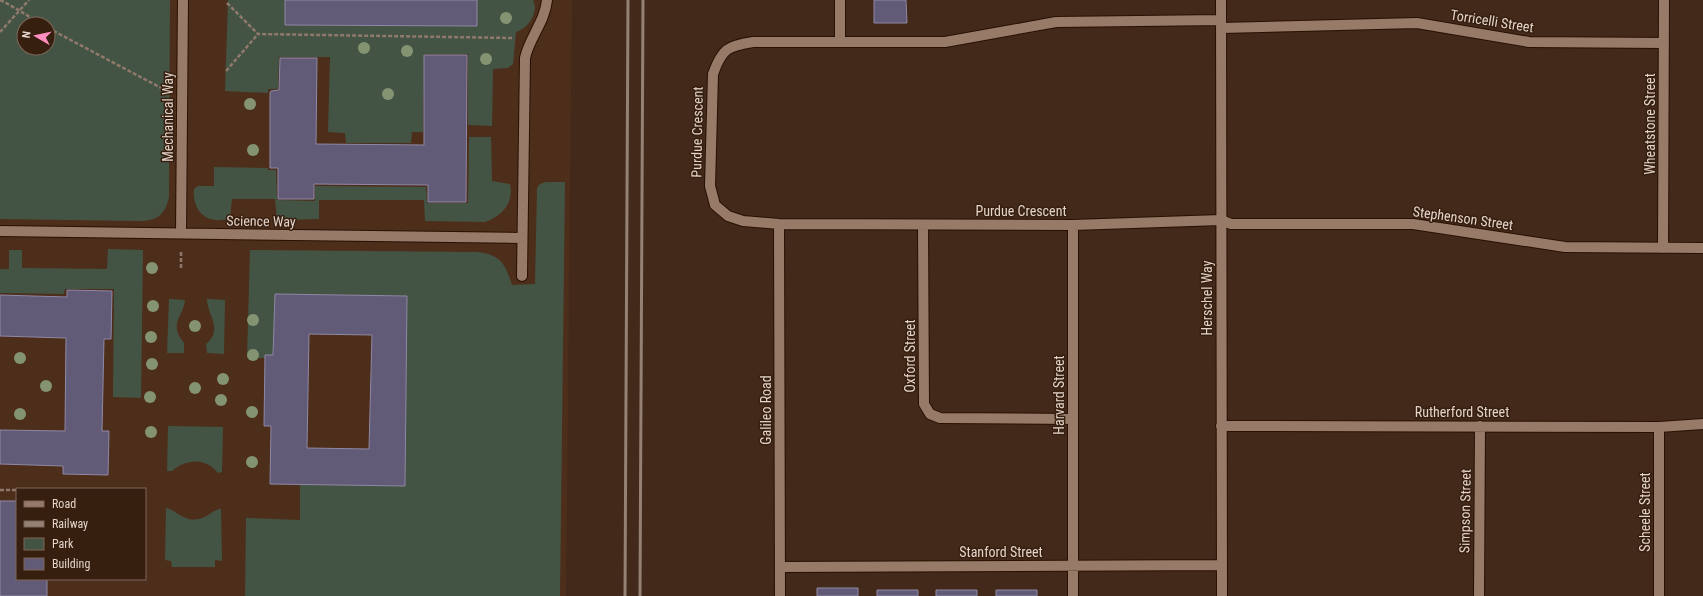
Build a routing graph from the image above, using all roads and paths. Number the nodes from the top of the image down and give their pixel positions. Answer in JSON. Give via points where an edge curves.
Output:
{"nodes":[{"id":1,"x":0,"y":0,"type":"edge"},
{"id":2,"x":28,"y":0,"type":"edge"},
{"id":3,"x":183,"y":0,"type":"edge"},
{"id":4,"x":547,"y":0,"type":"edge"},
{"id":5,"x":840,"y":0,"type":"edge"},
{"id":6,"x":1221,"y":0,"type":"edge"},
{"id":7,"x":1664,"y":0,"type":"edge"},
{"id":8,"x":227,"y":3,"type":"dead end"},
{"id":9,"x":18,"y":11,"type":"junction"},
{"id":10,"x":27,"y":16,"type":"edge"},
{"id":11,"x":1221,"y":24,"type":"junction"},
{"id":12,"x":0,"y":32,"type":"edge"},
{"id":13,"x":56,"y":32,"type":"edge"},
{"id":14,"x":258,"y":34,"type":"junction"},
{"id":15,"x":533,"y":38,"type":"junction"},
{"id":16,"x":840,"y":42,"type":"junction"},
{"id":17,"x":1664,"y":42,"type":"junction"},
{"id":18,"x":226,"y":70,"type":"dead end"},
{"id":19,"x":182,"y":101,"type":"junction"},
{"id":20,"x":1221,"y":220,"type":"junction"},
{"id":21,"x":779,"y":224,"type":"junction"},
{"id":22,"x":922,"y":225,"type":"junction"},
{"id":23,"x":1073,"y":225,"type":"junction"},
{"id":24,"x":0,"y":231,"type":"edge"},
{"id":25,"x":181,"y":233,"type":"junction"},
{"id":26,"x":522,"y":238,"type":"junction"},
{"id":27,"x":1663,"y":248,"type":"junction"},
{"id":28,"x":1703,"y":248,"type":"edge"},
{"id":29,"x":522,"y":276,"type":"dead end"},
{"id":30,"x":1073,"y":419,"type":"junction"},
{"id":31,"x":1703,"y":424,"type":"edge"},
{"id":32,"x":1221,"y":426,"type":"junction"},
{"id":33,"x":1480,"y":426,"type":"junction"},
{"id":34,"x":1658,"y":427,"type":"junction"},
{"id":35,"x":0,"y":490,"type":"edge"},
{"id":36,"x":16,"y":490,"type":"edge"},
{"id":37,"x":1073,"y":565,"type":"junction"},
{"id":38,"x":1222,"y":565,"type":"junction"},
{"id":39,"x":780,"y":567,"type":"junction"},
{"id":40,"x":780,"y":596,"type":"edge"},
{"id":41,"x":1073,"y":596,"type":"edge"},
{"id":42,"x":1222,"y":596,"type":"edge"},
{"id":43,"x":1479,"y":596,"type":"edge"},
{"id":44,"x":1659,"y":596,"type":"edge"}],
"edges":[{"from":1,"to":9,"type":"path"},
{"from":2,"to":9,"type":"path"},
{"from":3,"to":19,"type":"street","name":"Mechanical Way"},
{"from":4,"to":15,"type":"street","via":[[541,24]]},
{"from":5,"to":16,"type":"street"},
{"from":6,"to":11,"type":"street","name":"Herschel Way"},
{"from":7,"to":17,"type":"street","name":"Wheatstone Street"},
{"from":8,"to":14,"type":"path"},
{"from":9,"to":10,"type":"path"},
{"from":9,"to":12,"type":"path"},
{"from":11,"to":16,"type":"street","name":"Purdue Crescent","via":[[1056,22],[945,42]]},
{"from":11,"to":17,"type":"street","name":"Torricelli Street","via":[[1417,23],[1529,42]]},
{"from":11,"to":20,"type":"street","name":"Herschel Way"},
{"from":13,"to":19,"type":"path"},
{"from":14,"to":15,"type":"path"},
{"from":14,"to":18,"type":"path"},
{"from":15,"to":26,"type":"street","via":[[525,58]]},
{"from":16,"to":21,"type":"street","name":"Purdue Crescent","via":[[753,42],[732,46],[719,57],[713,74],[710,186],[715,205],[728,216],[743,221]]},
{"from":17,"to":27,"type":"street","name":"Wheatstone Street"},
{"from":19,"to":25,"type":"street","name":"Mechanical Way"},
{"from":20,"to":23,"type":"street","name":"Purdue Crescent"},
{"from":20,"to":27,"type":"street","name":"Stephenson Street","via":[[1231,224],[1413,224],[1565,247]]},
{"from":20,"to":32,"type":"street","name":"Herschel Way"},
{"from":21,"to":22,"type":"street","name":"Purdue Crescent"},
{"from":21,"to":39,"type":"street","name":"Galileo Road"},
{"from":22,"to":23,"type":"street","name":"Purdue Crescent"},
{"from":22,"to":30,"type":"street","name":"Oxford Street","via":[[924,404],[930,414],[940,418]]},
{"from":23,"to":30,"type":"street","name":"Harvard Street"},
{"from":24,"to":25,"type":"street","name":"Science Way"},
{"from":25,"to":26,"type":"street","name":"Science Way"},
{"from":26,"to":29,"type":"street"},
{"from":27,"to":28,"type":"street","name":"Stephenson Street"},
{"from":30,"to":37,"type":"street","name":"Harvard Street"},
{"from":31,"to":34,"type":"street","name":"Rutherford Street"},
{"from":32,"to":33,"type":"street","name":"Rutherford Street"},
{"from":32,"to":38,"type":"street","name":"Herschel Way"},
{"from":33,"to":34,"type":"street","name":"Rutherford Street"},
{"from":33,"to":43,"type":"street","name":"Simpson Street"},
{"from":34,"to":44,"type":"street","name":"Scheele Street"},
{"from":35,"to":36,"type":"path"},
{"from":37,"to":38,"type":"street","name":"Stanford Street"},
{"from":37,"to":39,"type":"street","name":"Stanford Street"},
{"from":37,"to":41,"type":"street","name":"Harvard Street"},
{"from":38,"to":42,"type":"street","name":"Herschel Way"},
{"from":39,"to":40,"type":"street","name":"Galileo Road"}]}
